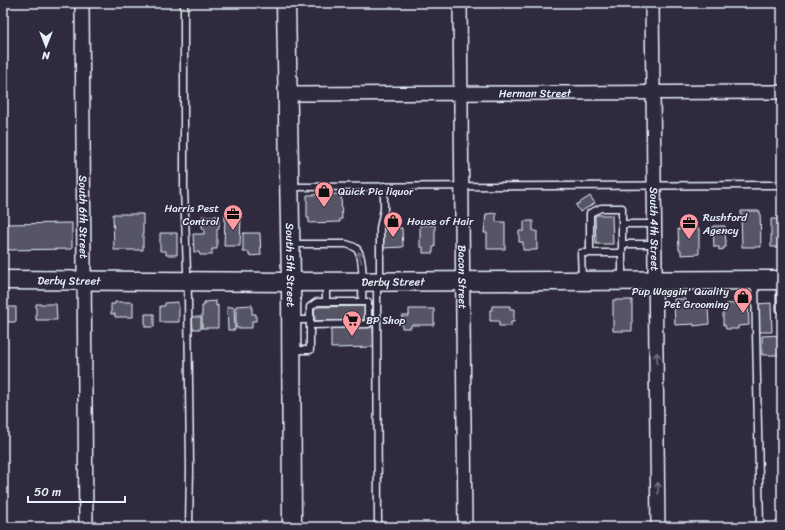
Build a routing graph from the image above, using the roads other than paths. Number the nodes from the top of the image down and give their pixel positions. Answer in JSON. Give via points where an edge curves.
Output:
{"nodes":[{"id":1,"x":82,"y":3,"type":"edge"},
{"id":2,"x":184,"y":3,"type":"edge"},
{"id":3,"x":286,"y":3,"type":"edge"},
{"id":4,"x":460,"y":3,"type":"edge"},
{"id":5,"x":652,"y":3,"type":"edge"},
{"id":6,"x":782,"y":92,"type":"edge"},
{"id":7,"x":461,"y":93,"type":"junction"},
{"id":8,"x":652,"y":93,"type":"junction"},
{"id":9,"x":288,"y":94,"type":"junction"},
{"id":10,"x":782,"y":185,"type":"edge"},
{"id":11,"x":384,"y":186,"type":"junction"},
{"id":12,"x":462,"y":186,"type":"junction"},
{"id":13,"x":654,"y":186,"type":"junction"},
{"id":14,"x":290,"y":187,"type":"junction"},
{"id":15,"x":622,"y":224,"type":"junction"},
{"id":16,"x":655,"y":224,"type":"junction"},
{"id":17,"x":291,"y":244,"type":"junction"},
{"id":18,"x":622,"y":244,"type":"junction"},
{"id":19,"x":655,"y":244,"type":"junction"},
{"id":20,"x":590,"y":253,"type":"junction"},
{"id":21,"x":622,"y":253,"type":"junction"},
{"id":22,"x":3,"y":280,"type":"edge"},
{"id":23,"x":582,"y":280,"type":"junction"},
{"id":24,"x":622,"y":280,"type":"junction"},
{"id":25,"x":656,"y":280,"type":"junction"},
{"id":26,"x":755,"y":280,"type":"junction"},
{"id":27,"x":781,"y":280,"type":"edge"},
{"id":28,"x":84,"y":281,"type":"junction"},
{"id":29,"x":188,"y":281,"type":"junction"},
{"id":30,"x":464,"y":281,"type":"junction"},
{"id":31,"x":291,"y":282,"type":"junction"},
{"id":32,"x":326,"y":282,"type":"junction"},
{"id":33,"x":373,"y":282,"type":"junction"},
{"id":34,"x":326,"y":302,"type":"junction"},
{"id":35,"x":362,"y":302,"type":"junction"},
{"id":36,"x":782,"y":309,"type":"edge"},
{"id":37,"x":292,"y":320,"type":"junction"},
{"id":38,"x":310,"y":322,"type":"junction"},
{"id":39,"x":292,"y":350,"type":"junction"},
{"id":40,"x":86,"y":527,"type":"edge"},
{"id":41,"x":189,"y":527,"type":"edge"},
{"id":42,"x":292,"y":527,"type":"edge"},
{"id":43,"x":378,"y":527,"type":"edge"},
{"id":44,"x":465,"y":527,"type":"edge"},
{"id":45,"x":658,"y":527,"type":"edge"},
{"id":46,"x":760,"y":527,"type":"edge"}],
"edges":[{"from":1,"to":28,"type":"street","name":"South 6th Street"},
{"from":2,"to":29,"type":"lane","via":[[184,188]]},
{"from":3,"to":9,"type":"main road","name":"South 5th Street"},
{"from":4,"to":7,"type":"street","name":"Bacon Street"},
{"from":5,"to":8,"type":"street","name":"South 4th Street"},
{"from":6,"to":8,"type":"street","name":"Herman Street"},
{"from":7,"to":8,"type":"street","name":"Herman Street"},
{"from":7,"to":9,"type":"street","name":"Herman Street"},
{"from":7,"to":12,"type":"street","name":"Bacon Street"},
{"from":8,"to":13,"type":"street","name":"South 4th Street"},
{"from":9,"to":14,"type":"main road","name":"South 5th Street"},
{"from":10,"to":13,"type":"lane"},
{"from":11,"to":12,"type":"lane"},
{"from":11,"to":14,"type":"lane"},
{"from":11,"to":33,"type":"lane","via":[[384,209]]},
{"from":12,"to":13,"type":"lane"},
{"from":12,"to":30,"type":"street","name":"Bacon Street"},
{"from":13,"to":16,"type":"street","name":"South 4th Street"},
{"from":14,"to":17,"type":"main road","name":"South 5th Street"},
{"from":15,"to":16,"type":"lane"},
{"from":15,"to":18,"type":"lane"},
{"from":15,"to":20,"type":"lane","via":[[622,208],[601,208],[590,213]]},
{"from":16,"to":19,"type":"street","name":"South 4th Street"},
{"from":17,"to":31,"type":"main road","name":"South 5th Street"},
{"from":33,"to":17,"type":"lane","one_way":true,"via":[[360,254],[352,245]]},
{"from":18,"to":19,"type":"lane"},
{"from":18,"to":21,"type":"lane"},
{"from":19,"to":25,"type":"street","name":"South 4th Street"},
{"from":20,"to":21,"type":"lane"},
{"from":20,"to":23,"type":"lane","via":[[581,253]]},
{"from":21,"to":24,"type":"lane"},
{"from":22,"to":28,"type":"main road","name":"Derby Street"},
{"from":23,"to":24,"type":"main road","name":"Derby Street"},
{"from":23,"to":30,"type":"main road","name":"Derby Street"},
{"from":24,"to":25,"type":"main road","name":"Derby Street"},
{"from":25,"to":26,"type":"main road","name":"Derby Street"},
{"from":45,"to":25,"type":"street","name":"South 4th Street","one_way":true},
{"from":26,"to":27,"type":"main road","name":"Derby Street"},
{"from":26,"to":46,"type":"lane"},
{"from":27,"to":36,"type":"lane"},
{"from":28,"to":29,"type":"main road","name":"Derby Street"},
{"from":28,"to":40,"type":"street","name":"South 6th Street"},
{"from":29,"to":31,"type":"main road","name":"Derby Street"},
{"from":29,"to":41,"type":"lane"},
{"from":30,"to":33,"type":"main road","name":"Derby Street"},
{"from":30,"to":44,"type":"street","name":"Bacon Street"},
{"from":31,"to":32,"type":"main road","name":"Derby Street"},
{"from":31,"to":37,"type":"main road","name":"South 5th Street"},
{"from":32,"to":33,"type":"main road","name":"Derby Street"},
{"from":32,"to":34,"type":"lane"},
{"from":33,"to":35,"type":"lane"},
{"from":33,"to":43,"type":"lane"},
{"from":34,"to":35,"type":"lane"},
{"from":34,"to":38,"type":"lane","via":[[317,302],[310,307]]},
{"from":35,"to":38,"type":"lane","via":[[368,302],[368,324]]},
{"from":37,"to":38,"type":"lane"},
{"from":37,"to":39,"type":"main road","name":"South 5th Street"},
{"from":38,"to":39,"type":"lane","via":[[310,350]]},
{"from":39,"to":42,"type":"main road","name":"South 5th Street"}]}
